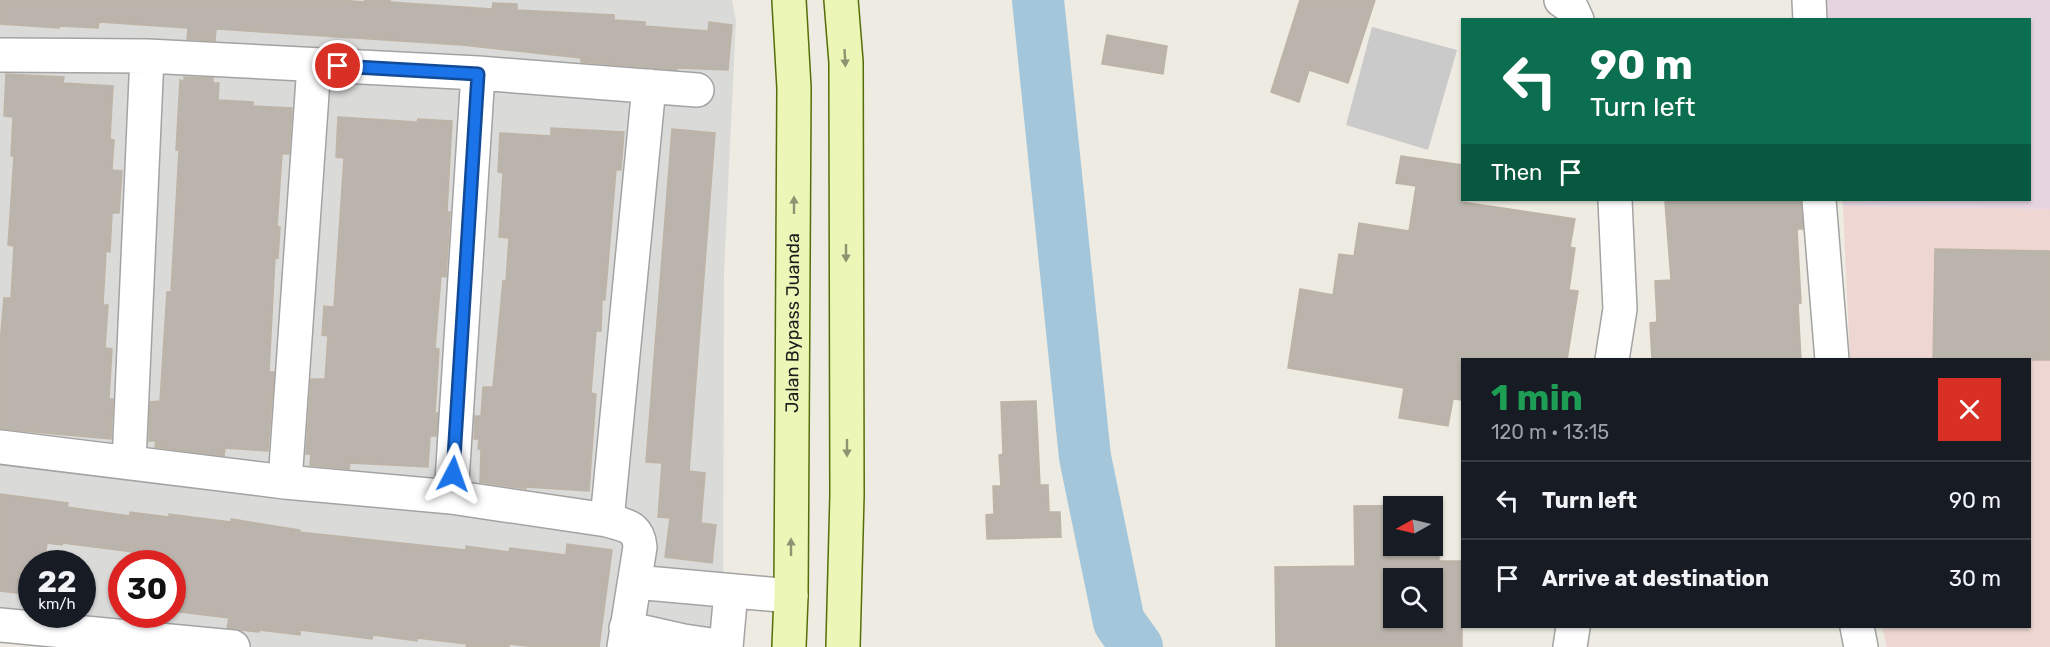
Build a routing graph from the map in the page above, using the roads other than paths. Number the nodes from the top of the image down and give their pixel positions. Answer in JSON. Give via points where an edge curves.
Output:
{"nodes":[{"id":1,"x":789,"y":0,"type":"edge"},
{"id":2,"x":841,"y":0,"type":"edge"},
{"id":3,"x":1809,"y":0,"type":"edge"},
{"id":4,"x":1810,"y":18,"type":"edge"},
{"id":5,"x":0,"y":55,"type":"edge"},
{"id":6,"x":147,"y":56,"type":"junction"},
{"id":7,"x":314,"y":65,"type":"junction"},
{"id":8,"x":478,"y":74,"type":"junction"},
{"id":9,"x":649,"y":86,"type":"junction"},
{"id":10,"x":697,"y":90,"type":"dead end"},
{"id":11,"x":1615,"y":201,"type":"edge"},
{"id":12,"x":1819,"y":201,"type":"edge"},
{"id":13,"x":1612,"y":358,"type":"edge"},
{"id":14,"x":1832,"y":358,"type":"edge"},
{"id":15,"x":0,"y":447,"type":"edge"},
{"id":16,"x":129,"y":462,"type":"junction"},
{"id":17,"x":285,"y":482,"type":"junction"},
{"id":18,"x":451,"y":497,"type":"junction"},
{"id":19,"x":607,"y":520,"type":"junction"},
{"id":20,"x":634,"y":582,"type":"junction"},
{"id":21,"x":731,"y":591,"type":"junction"},
{"id":22,"x":791,"y":596,"type":"junction"},
{"id":23,"x":0,"y":625,"type":"edge"},
{"id":24,"x":1573,"y":628,"type":"edge"},
{"id":25,"x":1857,"y":628,"type":"edge"},
{"id":26,"x":625,"y":637,"type":"edge"},
{"id":27,"x":233,"y":647,"type":"edge"},
{"id":28,"x":725,"y":647,"type":"edge"},
{"id":29,"x":789,"y":647,"type":"edge"},
{"id":30,"x":843,"y":647,"type":"edge"},
{"id":31,"x":1570,"y":647,"type":"edge"},
{"id":32,"x":1861,"y":647,"type":"edge"}],
"edges":[{"from":22,"to":1,"type":"main road","name":"Jalan Bypass Juanda","one_way":true,"via":[[794,88]]},
{"from":2,"to":30,"type":"main road","one_way":true,"via":[[846,62],[847,495]]},
{"from":3,"to":4,"type":"street"},
{"from":5,"to":6,"type":"street"},
{"from":6,"to":7,"type":"street"},
{"from":6,"to":16,"type":"street"},
{"from":7,"to":8,"type":"street"},
{"from":7,"to":17,"type":"street"},
{"from":8,"to":9,"type":"street"},
{"from":8,"to":18,"type":"street"},
{"from":9,"to":10,"type":"street"},
{"from":9,"to":19,"type":"street"},
{"from":11,"to":13,"type":"street","via":[[1620,309]]},
{"from":12,"to":14,"type":"street"},
{"from":15,"to":16,"type":"street"},
{"from":16,"to":17,"type":"street"},
{"from":17,"to":18,"type":"street"},
{"from":18,"to":19,"type":"street"},
{"from":19,"to":20,"type":"street","via":[[636,532],[640,547]]},
{"from":20,"to":21,"type":"street"},
{"from":20,"to":26,"type":"street"},
{"from":21,"to":22,"type":"street"},
{"from":21,"to":28,"type":"street"},
{"from":22,"to":29,"type":"main road","name":"Jalan Bypass Juanda"},
{"from":23,"to":27,"type":"street"},
{"from":24,"to":31,"type":"street"},
{"from":25,"to":32,"type":"street"},
{"from":26,"to":28,"type":"street"}]}
